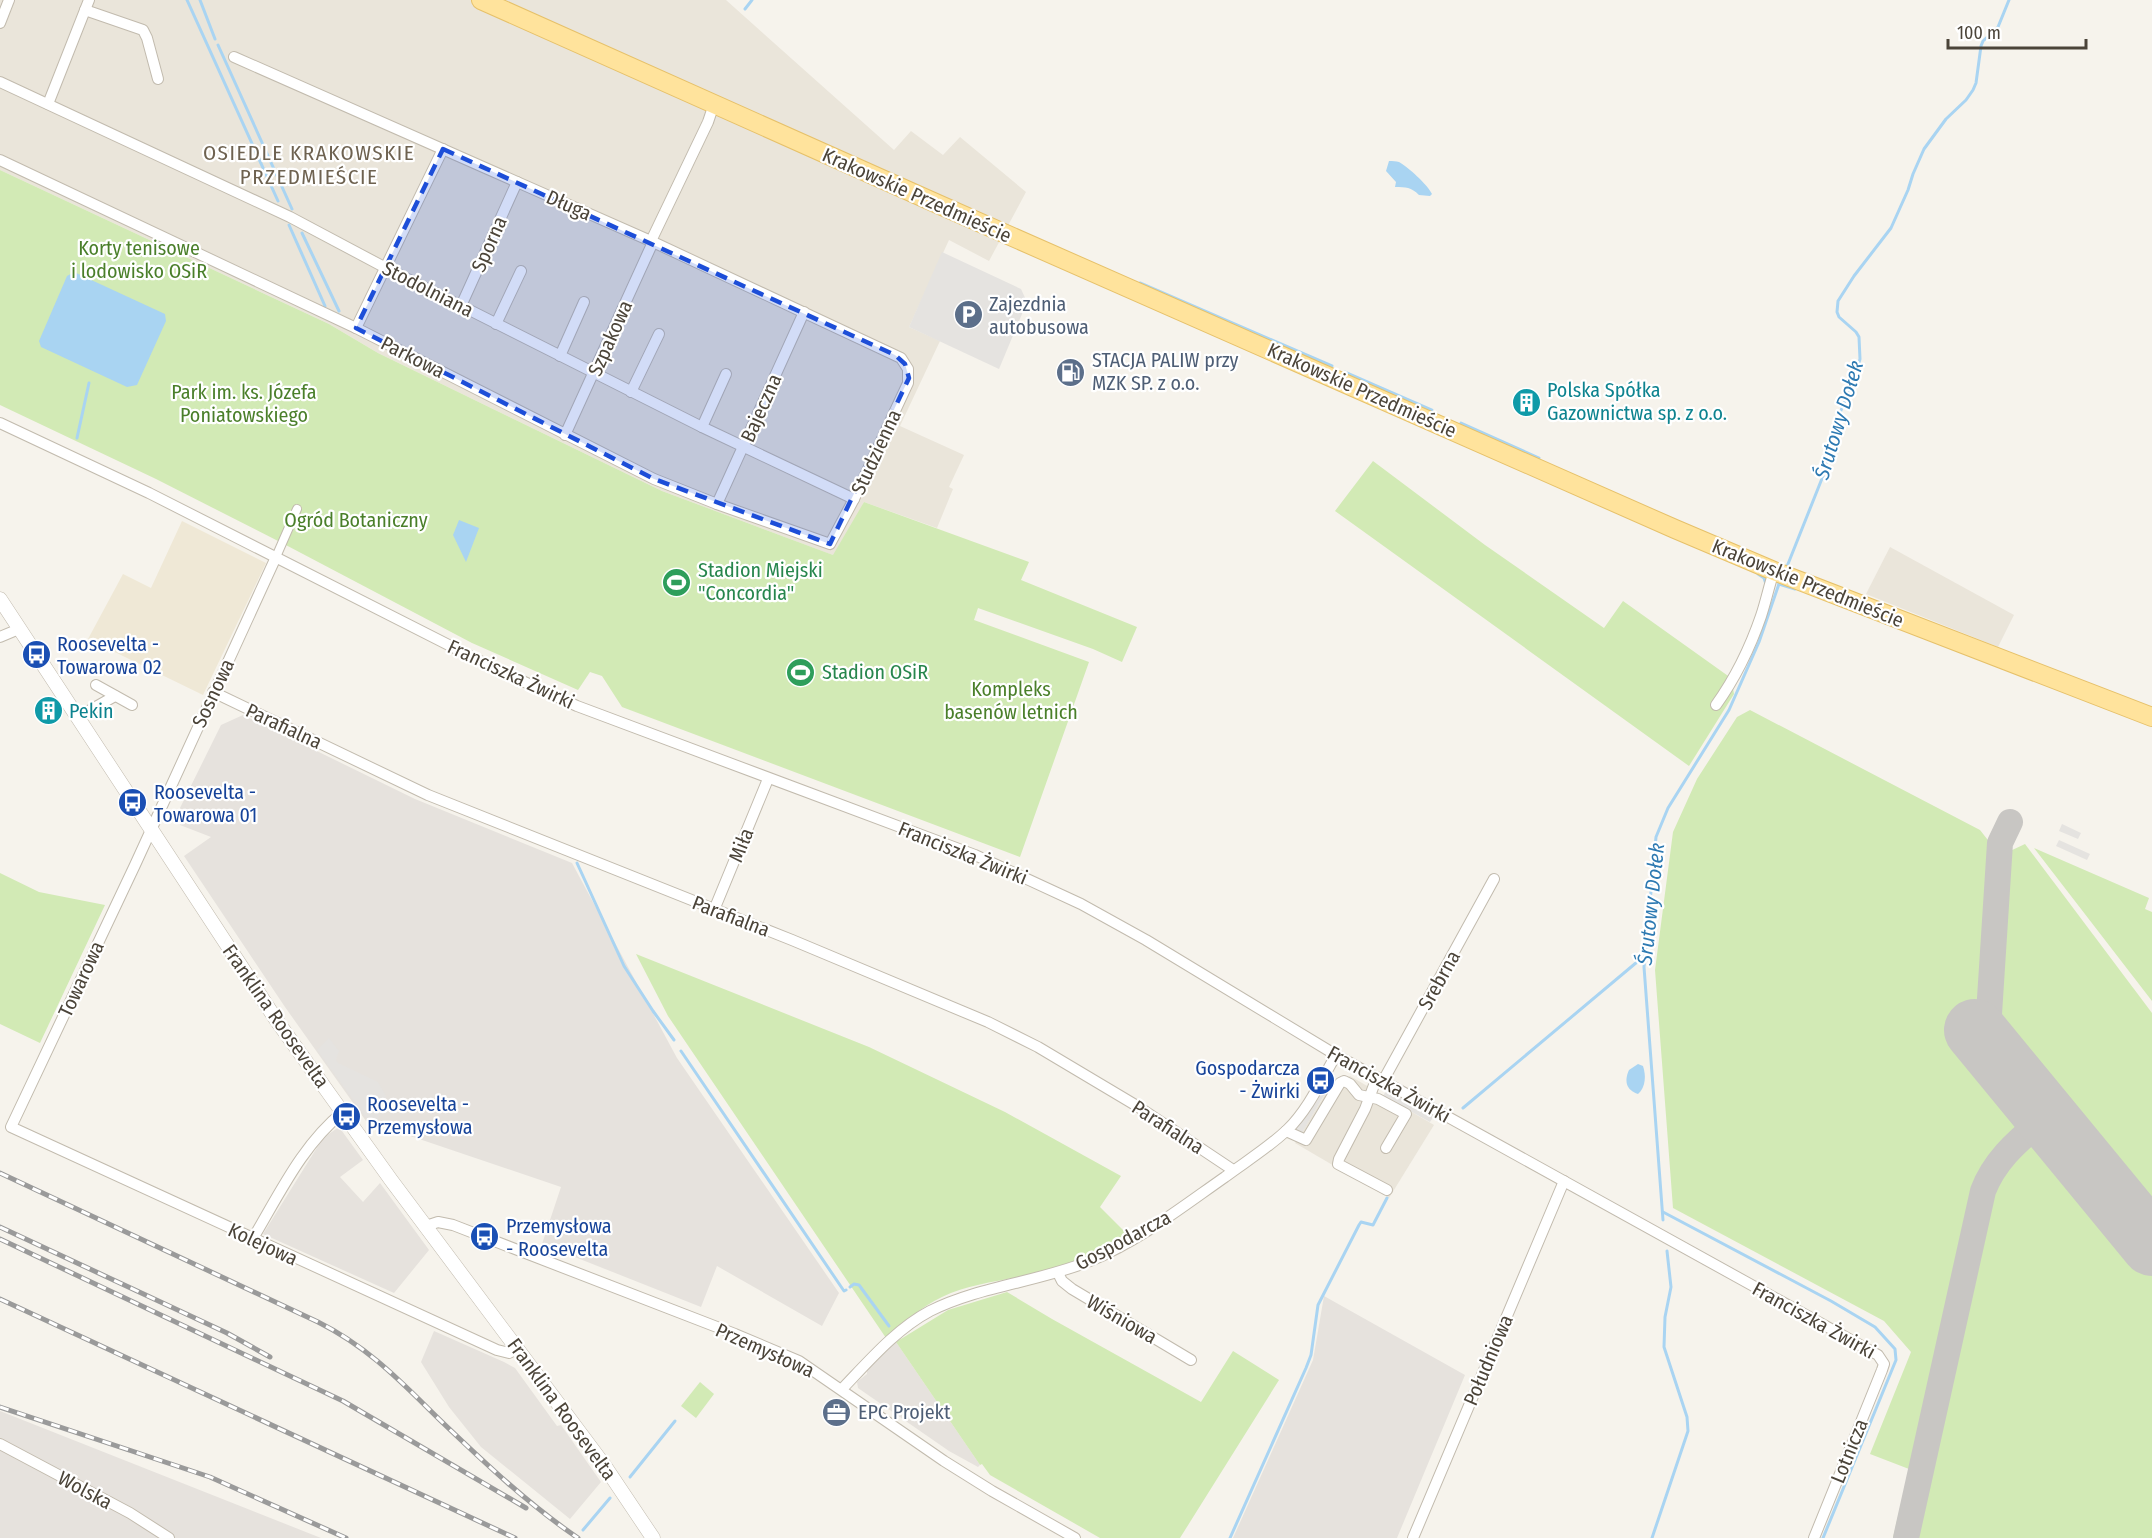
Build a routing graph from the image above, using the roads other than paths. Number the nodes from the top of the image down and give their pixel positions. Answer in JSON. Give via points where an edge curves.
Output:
{"nodes":[{"id":1,"x":9,"y":0,"type":"edge"},
{"id":2,"x":481,"y":0,"type":"edge"},
{"id":3,"x":87,"y":5,"type":"edge"},
{"id":4,"x":0,"y":22,"type":"edge"},
{"id":5,"x":234,"y":57,"type":"dead end"},
{"id":6,"x":158,"y":79,"type":"dead end"},
{"id":7,"x":0,"y":82,"type":"edge"},
{"id":8,"x":48,"y":104,"type":"junction"},
{"id":9,"x":714,"y":104,"type":"junction"},
{"id":10,"x":443,"y":149,"type":"junction"},
{"id":11,"x":0,"y":160,"type":"edge"},
{"id":12,"x":517,"y":182,"type":"junction"},
{"id":13,"x":652,"y":241,"type":"junction"},
{"id":14,"x":386,"y":268,"type":"junction"},
{"id":15,"x":521,"y":271,"type":"dead end"},
{"id":16,"x":584,"y":302,"type":"dead end"},
{"id":17,"x":461,"y":306,"type":"junction"},
{"id":18,"x":804,"y":312,"type":"junction"},
{"id":19,"x":496,"y":324,"type":"junction"},
{"id":20,"x":356,"y":328,"type":"junction"},
{"id":21,"x":659,"y":334,"type":"dead end"},
{"id":22,"x":560,"y":356,"type":"junction"},
{"id":23,"x":901,"y":358,"type":"joint"},
{"id":24,"x":594,"y":373,"type":"junction"},
{"id":25,"x":726,"y":374,"type":"dead end"},
{"id":26,"x":631,"y":392,"type":"junction"},
{"id":27,"x":0,"y":423,"type":"edge"},
{"id":28,"x":702,"y":427,"type":"junction"},
{"id":29,"x":565,"y":435,"type":"junction"},
{"id":30,"x":743,"y":448,"type":"junction"},
{"id":31,"x":854,"y":499,"type":"junction"},
{"id":32,"x":717,"y":504,"type":"junction"},
{"id":33,"x":297,"y":509,"type":"dead end"},
{"id":34,"x":830,"y":544,"type":"joint"},
{"id":35,"x":276,"y":557,"type":"junction"},
{"id":36,"x":1774,"y":571,"type":"junction"},
{"id":37,"x":0,"y":599,"type":"edge"},
{"id":38,"x":19,"y":630,"type":"junction"},
{"id":39,"x":0,"y":637,"type":"edge"},
{"id":40,"x":96,"y":685,"type":"dead end"},
{"id":41,"x":213,"y":692,"type":"junction"},
{"id":42,"x":115,"y":696,"type":"junction"},
{"id":43,"x":132,"y":705,"type":"dead end"},
{"id":44,"x":1716,"y":705,"type":"dead end"},
{"id":45,"x":78,"y":717,"type":"junction"},
{"id":46,"x":2152,"y":717,"type":"edge"},
{"id":47,"x":768,"y":779,"type":"junction"},
{"id":48,"x":151,"y":830,"type":"junction"},
{"id":49,"x":1494,"y":879,"type":"dead end"},
{"id":50,"x":714,"y":910,"type":"junction"},
{"id":51,"x":1336,"y":1054,"type":"junction"},
{"id":52,"x":1380,"y":1079,"type":"junction"},
{"id":53,"x":1369,"y":1098,"type":"junction"},
{"id":54,"x":344,"y":1113,"type":"junction"},
{"id":55,"x":11,"y":1127,"type":"joint"},
{"id":56,"x":1286,"y":1131,"type":"junction"},
{"id":57,"x":1386,"y":1148,"type":"dead end"},
{"id":58,"x":1233,"y":1170,"type":"junction"},
{"id":59,"x":1564,"y":1181,"type":"junction"},
{"id":60,"x":1386,"y":1190,"type":"dead end"},
{"id":61,"x":426,"y":1226,"type":"junction"},
{"id":62,"x":252,"y":1240,"type":"junction"},
{"id":63,"x":1058,"y":1273,"type":"junction"},
{"id":64,"x":517,"y":1349,"type":"junction"},
{"id":65,"x":1191,"y":1360,"type":"dead end"},
{"id":66,"x":1884,"y":1364,"type":"joint"},
{"id":67,"x":842,"y":1389,"type":"junction"},
{"id":68,"x":0,"y":1444,"type":"edge"},
{"id":69,"x":169,"y":1538,"type":"edge"},
{"id":70,"x":653,"y":1538,"type":"edge"},
{"id":71,"x":1075,"y":1538,"type":"edge"},
{"id":72,"x":1413,"y":1538,"type":"edge"},
{"id":73,"x":1814,"y":1538,"type":"edge"}],
"edges":[{"from":1,"to":4,"type":"street"},
{"from":2,"to":9,"type":"main road","name":"Krakowskie Przedmieście"},
{"from":3,"to":6,"type":"street","via":[[142,30]]},
{"from":3,"to":8,"type":"street"},
{"from":5,"to":10,"type":"street","name":"Długa"},
{"from":7,"to":8,"type":"street","name":"Stodolniana"},
{"from":8,"to":14,"type":"street","name":"Stodolniana","via":[[270,208]]},
{"from":9,"to":13,"type":"street","name":"Szpakowa"},
{"from":9,"to":36,"type":"main road","name":"Krakowskie Przedmieście"},
{"from":10,"to":12,"type":"street","name":"Długa"},
{"from":10,"to":14,"type":"street"},
{"from":11,"to":20,"type":"street","name":"Parkowa"},
{"from":12,"to":13,"type":"street","name":"Długa"},
{"from":12,"to":17,"type":"street","name":"Sporna"},
{"from":13,"to":18,"type":"street","name":"Długa"},
{"from":13,"to":24,"type":"street","name":"Szpakowa"},
{"from":14,"to":17,"type":"street","name":"Stodolniana"},
{"from":14,"to":20,"type":"street"},
{"from":15,"to":19,"type":"street"},
{"from":16,"to":22,"type":"street"},
{"from":17,"to":19,"type":"street","name":"Stodolniana"},
{"from":18,"to":23,"type":"street","name":"Długa"},
{"from":18,"to":30,"type":"street","name":"Bajeczna"},
{"from":19,"to":22,"type":"street","name":"Stodolniana"},
{"from":20,"to":29,"type":"street","name":"Parkowa"},
{"from":21,"to":26,"type":"street"},
{"from":22,"to":24,"type":"street","name":"Stodolniana"},
{"from":23,"to":31,"type":"street","name":"Studzienna","via":[[908,369],[908,383]]},
{"from":24,"to":26,"type":"street","name":"Stodolniana"},
{"from":24,"to":29,"type":"street","name":"Szpakowa"},
{"from":25,"to":28,"type":"street"},
{"from":26,"to":28,"type":"street","name":"Stodolniana"},
{"from":27,"to":35,"type":"street","name":"Franciszka Żwirki"},
{"from":28,"to":30,"type":"street","name":"Stodolniana"},
{"from":29,"to":32,"type":"street","name":"Parkowa","via":[[654,479]]},
{"from":30,"to":31,"type":"street","name":"Stodolniana"},
{"from":30,"to":32,"type":"street","name":"Bajeczna"},
{"from":31,"to":34,"type":"street","name":"Studzienna"},
{"from":32,"to":34,"type":"street","name":"Parkowa"},
{"from":33,"to":35,"type":"street"},
{"from":35,"to":41,"type":"street","name":"Sosnowa"},
{"from":35,"to":47,"type":"street","name":"Franciszka Żwirki","via":[[398,621],[577,706]]},
{"from":36,"to":44,"type":"street","via":[[1747,652]]},
{"from":36,"to":46,"type":"main road","name":"Krakowskie Przedmieście"},
{"from":37,"to":38,"type":"street","name":"Franklina Roosevelta"},
{"from":38,"to":39,"type":"street"},
{"from":38,"to":45,"type":"street","name":"Franklina Roosevelta"},
{"from":40,"to":42,"type":"street"},
{"from":41,"to":48,"type":"street","name":"Sosnowa"},
{"from":41,"to":50,"type":"street","name":"Parafialna","via":[[428,795]]},
{"from":42,"to":43,"type":"street"},
{"from":42,"to":45,"type":"street"},
{"from":45,"to":48,"type":"street","name":"Franklina Roosevelta"},
{"from":47,"to":50,"type":"street","name":"Miła"},
{"from":47,"to":51,"type":"street","name":"Franciszka Żwirki","via":[[975,855],[1081,904]]},
{"from":48,"to":54,"type":"street","name":"Franklina Roosevelta","via":[[276,1021]]},
{"from":48,"to":55,"type":"street","name":"Towarowa"},
{"from":49,"to":52,"type":"street","name":"Srebrna"},
{"from":50,"to":58,"type":"street","name":"Parafialna","via":[[938,1000],[1038,1047]]},
{"from":51,"to":52,"type":"street","name":"Franciszka Żwirki"},
{"from":51,"to":56,"type":"street","name":"Gospodarcza"},
{"from":52,"to":53,"type":"street","name":"Srebrna"},
{"from":52,"to":59,"type":"street","name":"Franciszka Żwirki"},
{"from":53,"to":56,"type":"street","via":[[1342,1081],[1306,1140]]},
{"from":53,"to":57,"type":"street","via":[[1406,1114]]},
{"from":53,"to":60,"type":"street","name":"Srebrna","via":[[1338,1164]]},
{"from":54,"to":61,"type":"street","name":"Franklina Roosevelta"},
{"from":54,"to":62,"type":"street","via":[[310,1145]]},
{"from":55,"to":62,"type":"street","name":"Kolejowa"},
{"from":56,"to":58,"type":"street","name":"Gospodarcza"},
{"from":58,"to":63,"type":"street","name":"Gospodarcza","via":[[1132,1240]]},
{"from":59,"to":66,"type":"street","name":"Franciszka Żwirki","via":[[1878,1355]]},
{"from":59,"to":72,"type":"street","name":"Południowa"},
{"from":61,"to":64,"type":"street","name":"Franklina Roosevelta"},
{"from":61,"to":67,"type":"street","name":"Przemysłowa","via":[[438,1222],[453,1225],[735,1334],[799,1361]]},
{"from":62,"to":64,"type":"street","name":"Kolejowa","via":[[497,1350],[509,1353]]},
{"from":63,"to":65,"type":"street","name":"Wiśniowa","via":[[1072,1289]]},
{"from":63,"to":67,"type":"street","name":"Gospodarcza","via":[[962,1297],[928,1312],[885,1345]]},
{"from":64,"to":70,"type":"street","name":"Franklina Roosevelta"},
{"from":66,"to":73,"type":"street","name":"Lotnicza"},
{"from":67,"to":71,"type":"street","name":"Przemysłowa","via":[[944,1461]]},
{"from":68,"to":69,"type":"street","name":"Wolska"}]}
